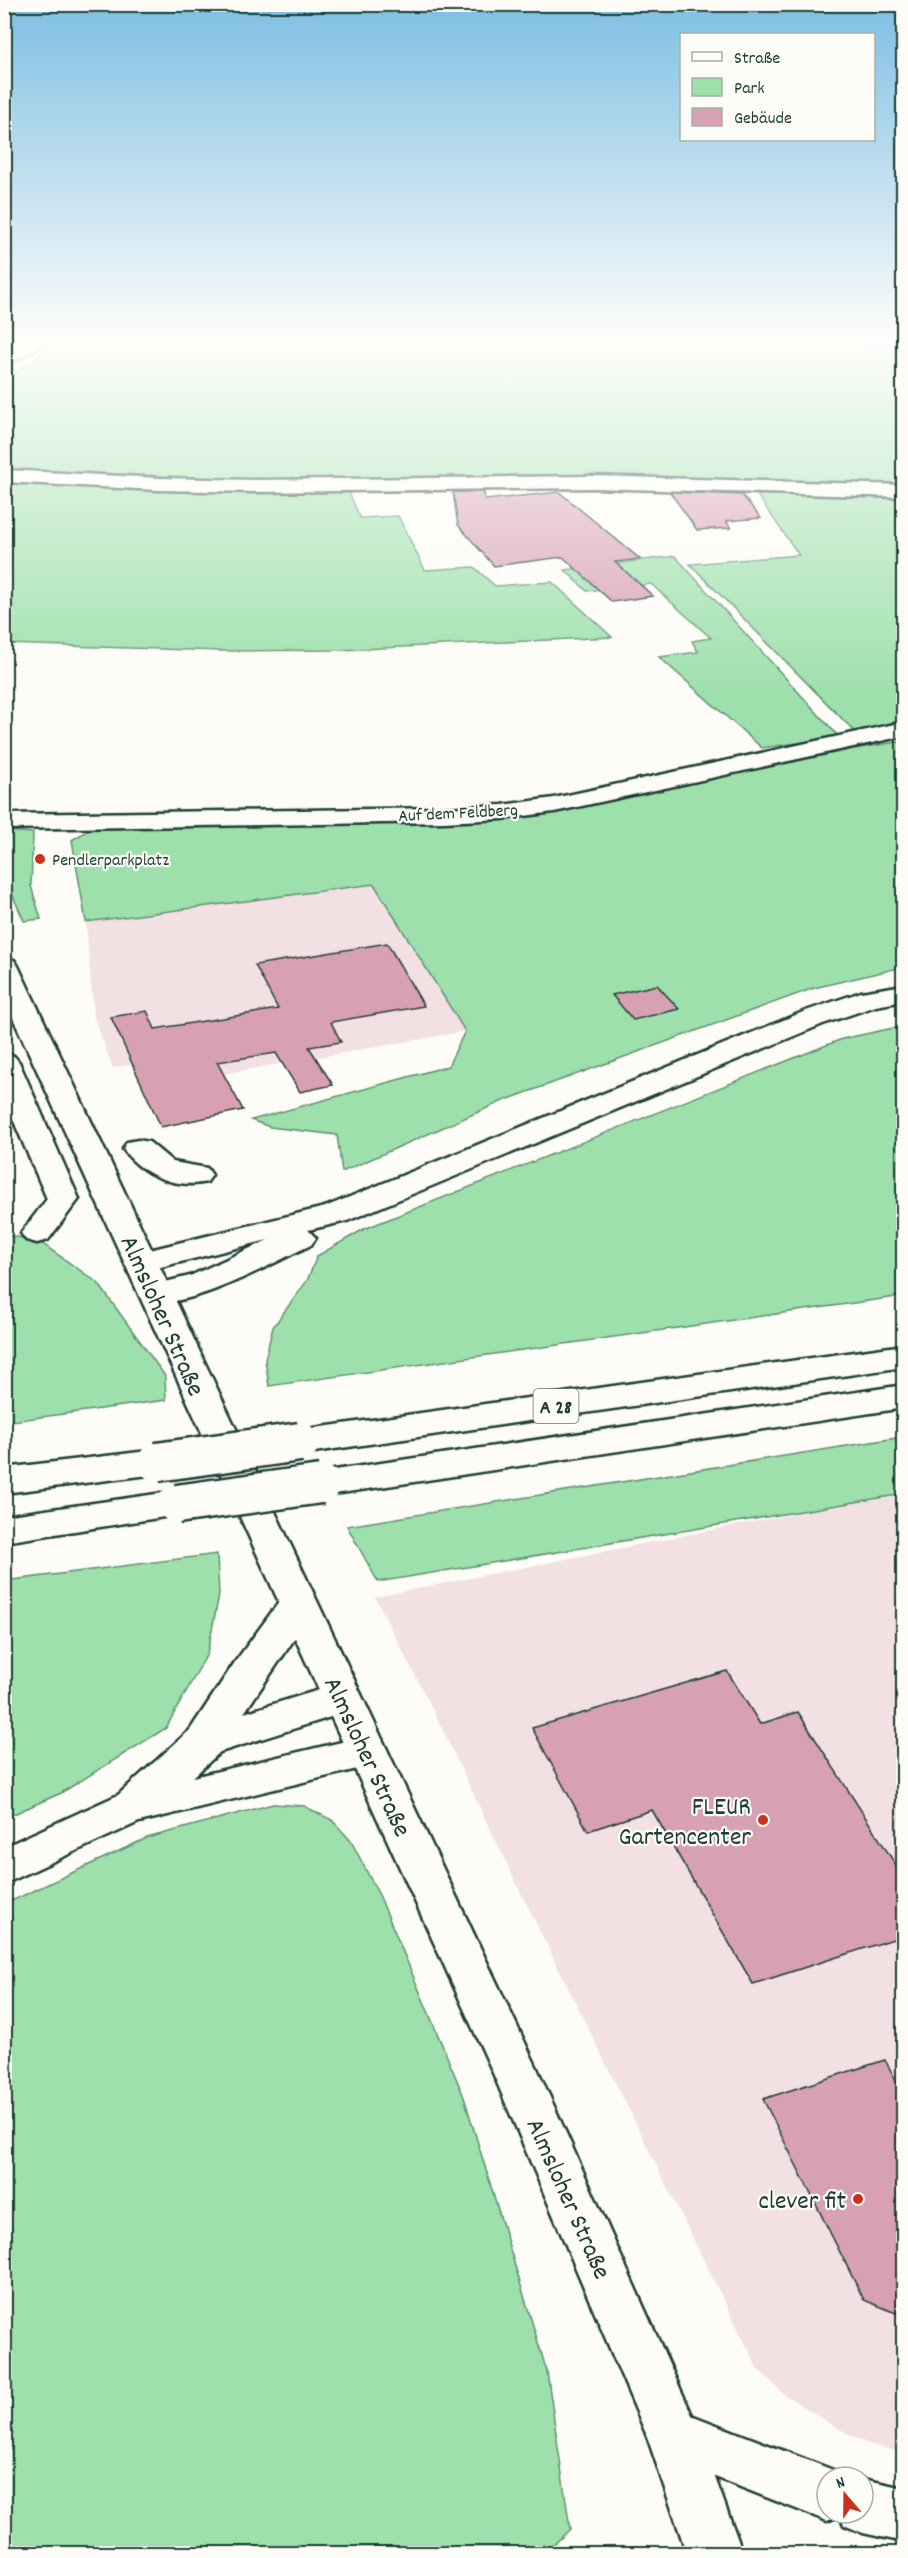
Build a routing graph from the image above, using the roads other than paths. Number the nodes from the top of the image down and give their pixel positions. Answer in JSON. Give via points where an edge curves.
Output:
{"nodes":[{"id":1,"x":4,"y":476,"type":"edge"},
{"id":2,"x":903,"y":491,"type":"edge"},
{"id":3,"x":903,"y":729,"type":"edge"},
{"id":4,"x":4,"y":822,"type":"edge"},
{"id":5,"x":4,"y":966,"type":"edge"},
{"id":6,"x":903,"y":993,"type":"edge"},
{"id":7,"x":903,"y":1006,"type":"edge"},
{"id":8,"x":813,"y":1018,"type":"junction"},
{"id":9,"x":4,"y":1062,"type":"edge"},
{"id":10,"x":138,"y":1149,"type":"dead end"},
{"id":11,"x":196,"y":1175,"type":"dead end"},
{"id":12,"x":336,"y":1214,"type":"junction"},
{"id":13,"x":37,"y":1233,"type":"dead end"},
{"id":14,"x":141,"y":1262,"type":"junction"},
{"id":15,"x":157,"y":1294,"type":"junction"},
{"id":16,"x":903,"y":1333,"type":"edge"},
{"id":17,"x":903,"y":1356,"type":"edge"},
{"id":18,"x":812,"y":1371,"type":"junction"},
{"id":19,"x":903,"y":1396,"type":"edge"},
{"id":20,"x":4,"y":1481,"type":"edge"},
{"id":21,"x":4,"y":1529,"type":"edge"},
{"id":22,"x":299,"y":1604,"type":"junction"},
{"id":23,"x":342,"y":1698,"type":"junction"},
{"id":24,"x":206,"y":1742,"type":"junction"},
{"id":25,"x":367,"y":1752,"type":"junction"},
{"id":26,"x":130,"y":1808,"type":"junction"},
{"id":27,"x":4,"y":1867,"type":"edge"},
{"id":28,"x":673,"y":2434,"type":"junction"},
{"id":29,"x":815,"y":2489,"type":"edge"},
{"id":30,"x":875,"y":2509,"type":"edge"},
{"id":31,"x":903,"y":2515,"type":"edge"},
{"id":32,"x":715,"y":2553,"type":"edge"}],
"edges":[{"from":1,"to":2,"type":"main road","via":[[255,486],[593,482]]},
{"from":3,"to":4,"type":"main road","name":"Auf dem Feldberg","via":[[554,805],[502,812]]},
{"from":5,"to":14,"type":"main road","name":"Almsloher Straße"},
{"from":6,"to":8,"type":"main road","via":[[871,998]]},
{"from":7,"to":8,"type":"main road"},
{"from":8,"to":12,"type":"main road"},
{"from":9,"to":13,"type":"main road","via":[[63,1199]]},
{"from":10,"to":11,"type":"main road","via":[[164,1170]]},
{"from":12,"to":14,"type":"main road"},
{"from":12,"to":15,"type":"main road","via":[[299,1238],[200,1284]]},
{"from":14,"to":15,"type":"main road","name":"Almsloher Straße"},
{"from":15,"to":22,"type":"main road","name":"Almsloher Straße"},
{"from":16,"to":18,"type":"main road","via":[[871,1338]]},
{"from":17,"to":18,"type":"main road","number":"A 28"},
{"from":18,"to":20,"type":"main road","number":"A 28","bridge":true},
{"from":19,"to":21,"type":"main road","number":"A 28","bridge":true},
{"from":22,"to":23,"type":"main road","name":"Almsloher Straße"},
{"from":22,"to":24,"type":"main road"},
{"from":23,"to":24,"type":"main road"},
{"from":23,"to":25,"type":"main road","name":"Almsloher Straße"},
{"from":24,"to":26,"type":"main road"},
{"from":25,"to":26,"type":"main road"},
{"from":25,"to":28,"type":"main road","name":"Almsloher Straße","via":[[513,2066]]},
{"from":26,"to":27,"type":"main road"},
{"from":28,"to":29,"type":"main road"},
{"from":28,"to":32,"type":"main road","name":"Almsloher Straße"},
{"from":30,"to":31,"type":"main road"}]}
